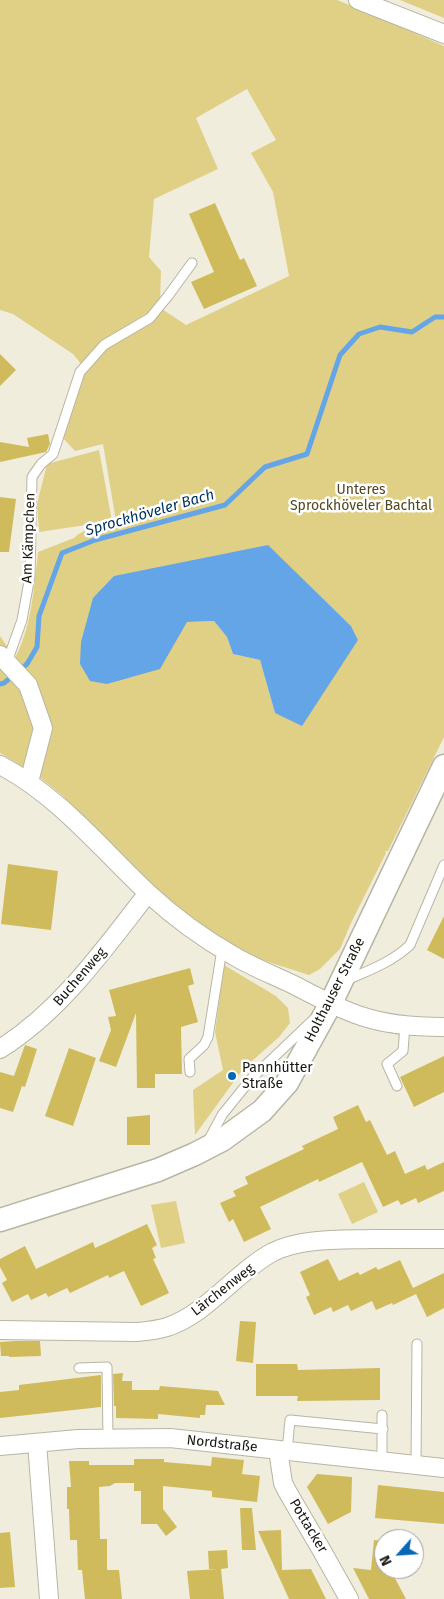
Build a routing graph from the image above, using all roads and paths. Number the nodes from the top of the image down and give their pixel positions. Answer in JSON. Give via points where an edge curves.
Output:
{"nodes":[{"id":1,"x":358,"y":0,"type":"edge"},
{"id":2,"x":444,"y":34,"type":"edge"},
{"id":3,"x":192,"y":263,"type":"dead end"},
{"id":4,"x":4,"y":659,"type":"edge"},
{"id":5,"x":0,"y":765,"type":"edge"},
{"id":6,"x":444,"y":766,"type":"edge"},
{"id":7,"x":29,"y":782,"type":"junction"},
{"id":8,"x":444,"y":865,"type":"edge"},
{"id":9,"x":148,"y":893,"type":"junction"},
{"id":10,"x":222,"y":949,"type":"junction"},
{"id":11,"x":335,"y":994,"type":"junction"},
{"id":12,"x":405,"y":1025,"type":"junction"},
{"id":13,"x":444,"y":1027,"type":"edge"},
{"id":14,"x":0,"y":1049,"type":"edge"},
{"id":15,"x":190,"y":1072,"type":"dead end"},
{"id":16,"x":397,"y":1086,"type":"dead end"},
{"id":17,"x":203,"y":1150,"type":"junction"},
{"id":18,"x":0,"y":1220,"type":"edge"},
{"id":19,"x":444,"y":1239,"type":"edge"},
{"id":20,"x":0,"y":1330,"type":"edge"},
{"id":21,"x":417,"y":1344,"type":"dead end"},
{"id":22,"x":79,"y":1368,"type":"dead end"},
{"id":23,"x":382,"y":1415,"type":"dead end"},
{"id":24,"x":382,"y":1429,"type":"junction"},
{"id":25,"x":108,"y":1439,"type":"junction"},
{"id":26,"x":37,"y":1443,"type":"junction"},
{"id":27,"x":0,"y":1446,"type":"edge"},
{"id":28,"x":283,"y":1450,"type":"junction"},
{"id":29,"x":382,"y":1461,"type":"junction"},
{"id":30,"x":416,"y":1465,"type":"junction"},
{"id":31,"x":444,"y":1468,"type":"edge"},
{"id":32,"x":48,"y":1599,"type":"edge"},
{"id":33,"x":349,"y":1599,"type":"edge"}],
"edges":[{"from":1,"to":2,"type":"street"},
{"from":3,"to":4,"type":"lane","name":"Am Kämpchen","via":[[150,318],[104,345],[80,372],[53,454],[32,477],[30,576],[22,620]]},
{"from":4,"to":7,"type":"street","name":"Am Kämpchen","via":[[28,685],[43,728]]},
{"from":5,"to":7,"type":"street"},
{"from":6,"to":11,"type":"street","name":"Holthauser Straße"},
{"from":7,"to":9,"type":"street","via":[[84,829]]},
{"from":8,"to":11,"type":"lane","via":[[410,945]]},
{"from":9,"to":10,"type":"street","via":[[176,918]]},
{"from":9,"to":14,"type":"street","name":"Buchenweg","via":[[60,1001],[21,1036]]},
{"from":10,"to":11,"type":"street","via":[[235,957]]},
{"from":10,"to":15,"type":"lane","via":[[208,1037],[189,1059]]},
{"from":11,"to":12,"type":"street","via":[[362,1016]]},
{"from":11,"to":17,"type":"lane","via":[[251,1079],[222,1115]]},
{"from":11,"to":17,"type":"street","name":"Holthauser Straße","via":[[286,1083],[262,1111]]},
{"from":12,"to":13,"type":"street"},
{"from":12,"to":16,"type":"lane","via":[[403,1051],[387,1064]]},
{"from":17,"to":18,"type":"street","name":"Holthauser Straße","via":[[121,1183]]},
{"from":19,"to":20,"type":"street","name":"Lärchenweg","via":[[334,1240],[290,1246],[273,1252],[189,1316],[168,1327],[137,1332]]},
{"from":21,"to":30,"type":"lane"},
{"from":22,"to":25,"type":"lane","via":[[106,1367]]},
{"from":23,"to":24,"type":"lane"},
{"from":24,"to":28,"type":"lane","via":[[290,1420]]},
{"from":24,"to":29,"type":"lane"},
{"from":25,"to":26,"type":"street","name":"Nordstraße"},
{"from":25,"to":28,"type":"street","name":"Nordstraße","via":[[170,1438]]},
{"from":26,"to":27,"type":"street","name":"Nordstraße"},
{"from":26,"to":32,"type":"street"},
{"from":28,"to":29,"type":"street","name":"Nordstraße"},
{"from":28,"to":33,"type":"street","name":"Pottacker","via":[[281,1472],[286,1491]]},
{"from":29,"to":30,"type":"street","name":"Nordstraße"},
{"from":30,"to":31,"type":"street","name":"Nordstraße"}]}
